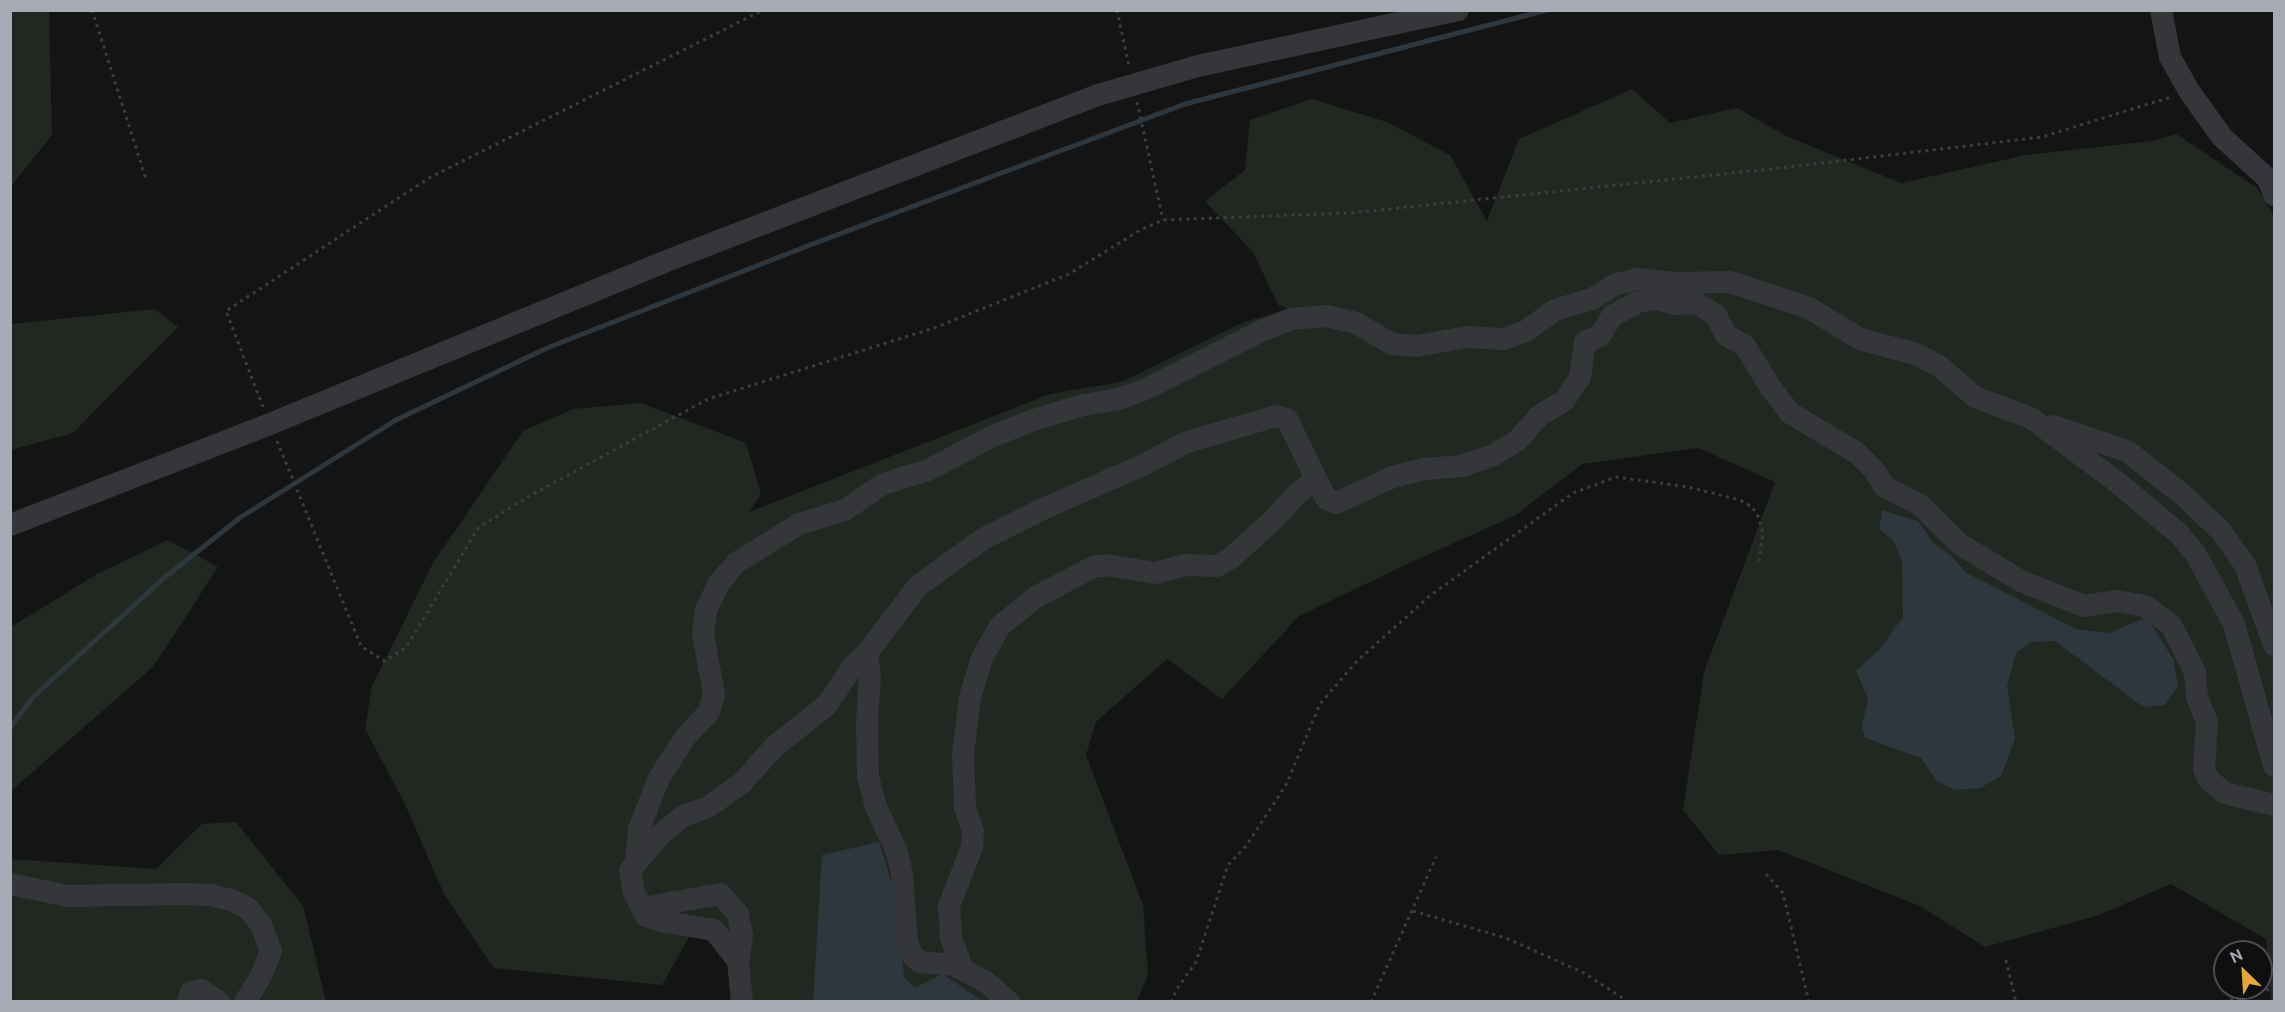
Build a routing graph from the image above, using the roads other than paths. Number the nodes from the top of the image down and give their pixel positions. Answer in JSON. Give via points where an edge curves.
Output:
{"nodes":[{"id":1,"x":1458,"y":10,"type":"edge"},
{"id":2,"x":2161,"y":10,"type":"edge"},
{"id":3,"x":2274,"y":195,"type":"edge"},
{"id":4,"x":1577,"y":303,"type":"junction"},
{"id":5,"x":1585,"y":342,"type":"junction"},
{"id":6,"x":2031,"y":418,"type":"junction"},
{"id":7,"x":1316,"y":479,"type":"junction"},
{"id":8,"x":10,"y":525,"type":"edge"},
{"id":9,"x":2274,"y":645,"type":"edge"},
{"id":10,"x":867,"y":653,"type":"junction"},
{"id":11,"x":2269,"y":724,"type":"edge"},
{"id":12,"x":2274,"y":766,"type":"edge"},
{"id":13,"x":2274,"y":805,"type":"edge"},
{"id":14,"x":636,"y":864,"type":"junction"},
{"id":15,"x":10,"y":884,"type":"edge"},
{"id":16,"x":642,"y":908,"type":"junction"},
{"id":17,"x":738,"y":961,"type":"junction"},
{"id":18,"x":963,"y":970,"type":"junction"},
{"id":19,"x":245,"y":1002,"type":"edge"},
{"id":20,"x":742,"y":1002,"type":"edge"},
{"id":21,"x":1009,"y":1002,"type":"edge"}],
"edges":[{"from":1,"to":8,"type":"street","via":[[1198,66],[1098,95],[669,260]]},
{"from":2,"to":3,"type":"street","via":[[2170,57],[2189,91],[2222,137],[2268,179]]},
{"from":4,"to":5,"type":"street","via":[[1576,319]]},
{"from":4,"to":6,"type":"street","via":[[1637,279],[1730,282],[1809,308],[1860,339],[1916,354],[1939,366],[1975,397]]},
{"from":4,"to":14,"type":"street","via":[[1556,310],[1526,331],[1504,339],[1467,337],[1417,345],[1392,344],[1356,323],[1327,316],[1291,319],[1146,389],[993,435],[928,470],[883,484],[845,510],[799,524],[736,563],[719,583],[705,610],[703,634],[714,694],[709,712],[686,736],[659,778],[639,829]]},
{"from":5,"to":7,"type":"street","via":[[1580,377],[1564,400],[1540,415],[1518,440],[1494,455],[1462,466],[1424,469],[1394,477],[1336,503],[1326,499]]},
{"from":5,"to":13,"type":"street","via":[[1600,336],[1612,316],[1638,302],[1656,299],[1696,303],[1716,315],[1726,335],[1745,346],[1790,413],[1857,453],[1885,487],[1920,505],[1961,545],[2021,580],[2084,606],[2117,601],[2145,606],[2171,625],[2195,672],[2197,697],[2207,722],[2204,769],[2208,779],[2225,793]]},
{"from":6,"to":9,"type":"street","via":[[2127,452],[2183,495],[2221,531],[2245,565]]},
{"from":6,"to":11,"type":"street","via":[[2117,482],[2179,534],[2195,553],[2234,624]]},
{"from":7,"to":10,"type":"street","via":[[1287,419],[1276,416],[1187,442],[983,539],[918,586]]},
{"from":7,"to":18,"type":"street","via":[[1231,558],[1217,566],[1186,565],[1154,573],[1107,565],[1093,567],[1036,597],[1000,627],[982,658],[970,697],[963,755],[965,808],[973,831],[972,847],[950,906],[951,938]]},
{"from":10,"to":14,"type":"street","via":[[826,705],[775,746],[742,783],[708,807],[683,816],[661,834]]},
{"from":10,"to":18,"type":"street","via":[[868,777],[900,864],[907,942],[920,962],[954,965]]},
{"from":11,"to":12,"type":"street"},
{"from":14,"to":16,"type":"street","via":[[630,870],[634,893]]},
{"from":15,"to":19,"type":"street","via":[[68,896],[185,894],[234,901],[249,909],[261,925],[271,951]]},
{"from":16,"to":17,"type":"street","via":[[646,916],[665,922],[714,930]]},
{"from":16,"to":17,"type":"street","via":[[720,894],[738,914],[742,934]]},
{"from":17,"to":20,"type":"street"},
{"from":18,"to":21,"type":"street","via":[[986,982]]}]}
